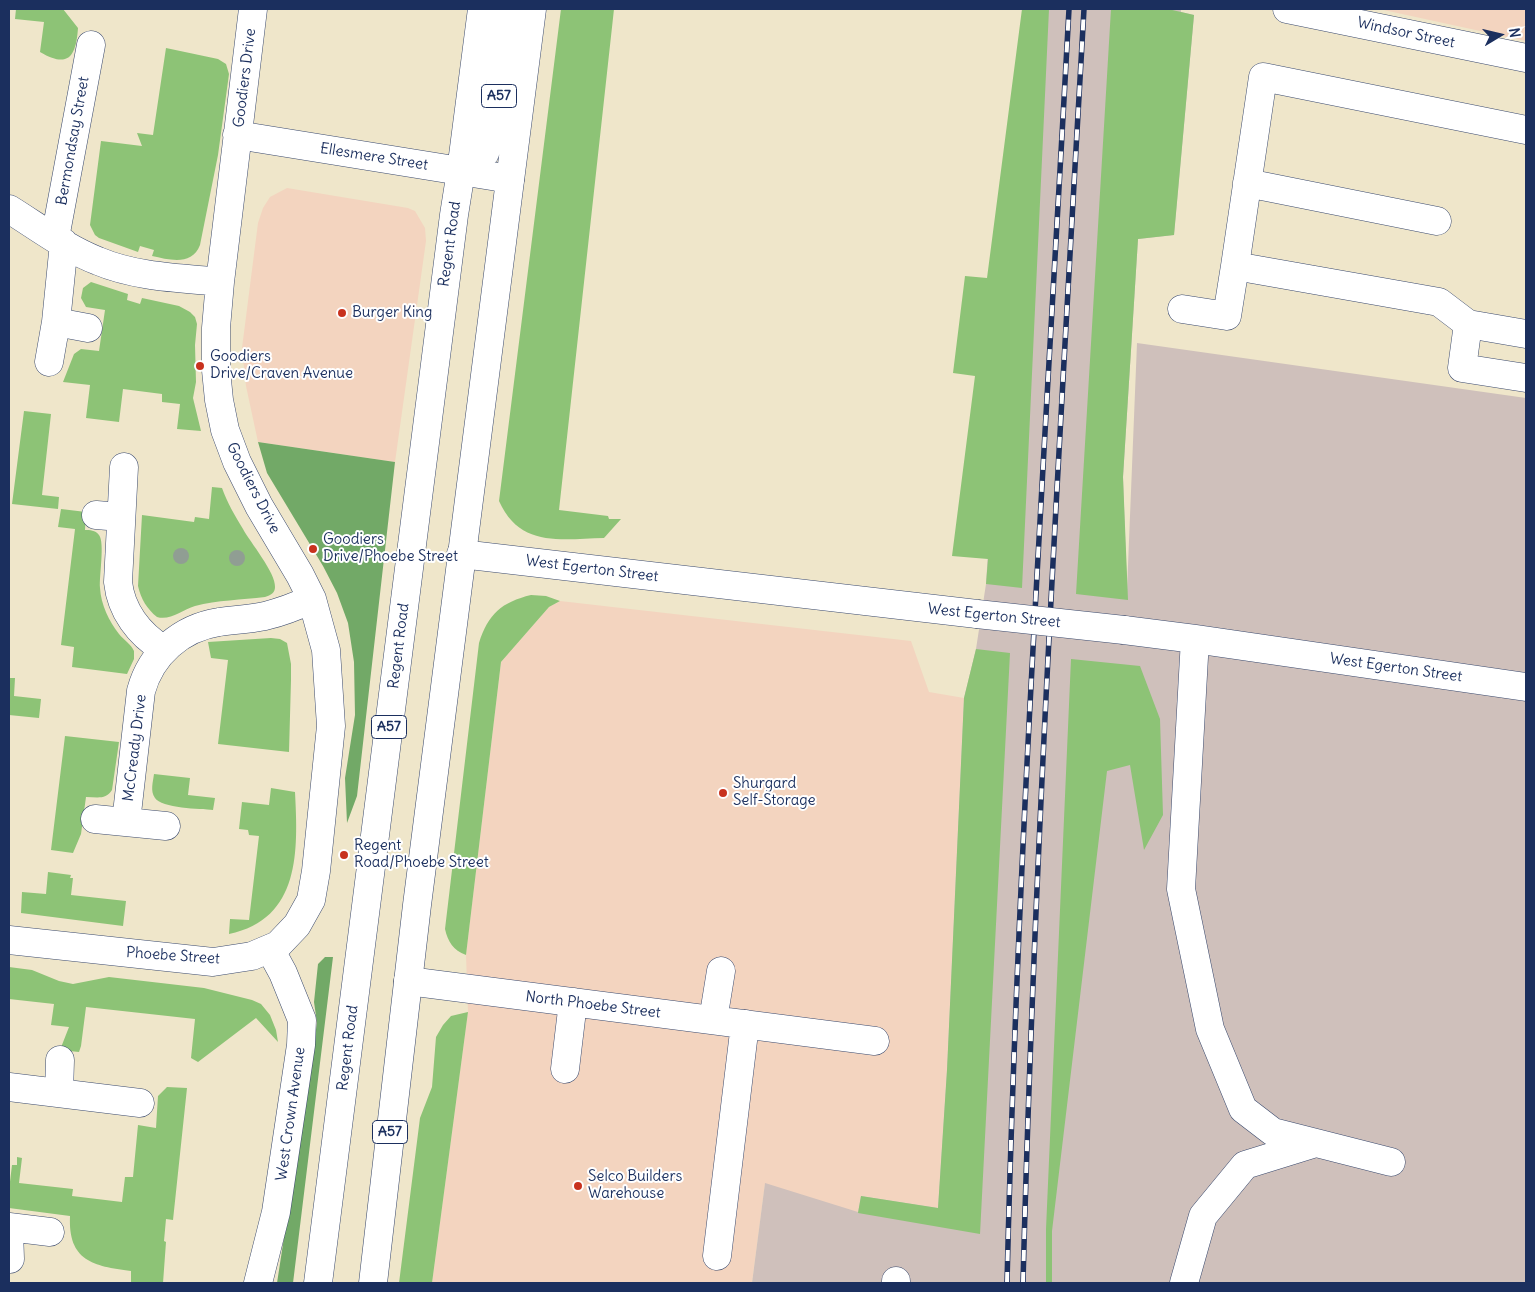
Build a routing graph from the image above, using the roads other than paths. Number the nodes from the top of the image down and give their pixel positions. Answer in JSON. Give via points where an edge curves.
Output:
{"nodes":[{"id":1,"x":253,"y":9,"type":"edge"},
{"id":2,"x":482,"y":9,"type":"edge"},
{"id":3,"x":510,"y":9,"type":"edge"},
{"id":4,"x":532,"y":9,"type":"edge"},
{"id":5,"x":1287,"y":9,"type":"edge"},
{"id":6,"x":91,"y":45,"type":"dead end"},
{"id":7,"x":1526,"y":58,"type":"edge"},
{"id":8,"x":1526,"y":130,"type":"edge"},
{"id":9,"x":237,"y":135,"type":"junction"},
{"id":10,"x":462,"y":171,"type":"junction"},
{"id":11,"x":510,"y":179,"type":"junction"},
{"id":12,"x":1247,"y":183,"type":"junction"},
{"id":13,"x":9,"y":209,"type":"edge"},
{"id":14,"x":1437,"y":221,"type":"dead end"},
{"id":15,"x":60,"y":241,"type":"junction"},
{"id":16,"x":1235,"y":266,"type":"junction"},
{"id":17,"x":220,"y":282,"type":"junction"},
{"id":18,"x":1182,"y":309,"type":"dead end"},
{"id":19,"x":56,"y":322,"type":"junction"},
{"id":20,"x":1468,"y":324,"type":"junction"},
{"id":21,"x":88,"y":328,"type":"dead end"},
{"id":22,"x":1526,"y":334,"type":"edge"},
{"id":23,"x":50,"y":362,"type":"dead end"},
{"id":24,"x":1526,"y":378,"type":"edge"},
{"id":25,"x":124,"y":467,"type":"dead end"},
{"id":26,"x":461,"y":554,"type":"junction"},
{"id":27,"x":312,"y":599,"type":"junction"},
{"id":28,"x":1195,"y":639,"type":"junction"},
{"id":29,"x":163,"y":649,"type":"junction"},
{"id":30,"x":1526,"y":687,"type":"edge"},
{"id":31,"x":95,"y":819,"type":"dead end"},
{"id":32,"x":126,"y":822,"type":"junction"},
{"id":33,"x":166,"y":826,"type":"dead end"},
{"id":34,"x":310,"y":900,"type":"joint"},
{"id":35,"x":9,"y":940,"type":"edge"},
{"id":36,"x":270,"y":949,"type":"junction"},
{"id":37,"x":721,"y":971,"type":"dead end"},
{"id":38,"x":408,"y":981,"type":"junction"},
{"id":39,"x":573,"y":1002,"type":"junction"},
{"id":40,"x":712,"y":1020,"type":"junction"},
{"id":41,"x":745,"y":1024,"type":"junction"},
{"id":42,"x":875,"y":1041,"type":"dead end"},
{"id":43,"x":60,"y":1060,"type":"dead end"},
{"id":44,"x":565,"y":1070,"type":"dead end"},
{"id":45,"x":9,"y":1088,"type":"edge"},
{"id":46,"x":59,"y":1093,"type":"junction"},
{"id":47,"x":140,"y":1102,"type":"dead end"},
{"id":48,"x":1316,"y":1143,"type":"junction"},
{"id":49,"x":1391,"y":1162,"type":"dead end"},
{"id":50,"x":9,"y":1229,"type":"edge"},
{"id":51,"x":50,"y":1232,"type":"dead end"},
{"id":52,"x":716,"y":1256,"type":"dead end"},
{"id":53,"x":10,"y":1259,"type":"dead end"},
{"id":54,"x":258,"y":1283,"type":"edge"},
{"id":55,"x":318,"y":1283,"type":"edge"},
{"id":56,"x":373,"y":1283,"type":"edge"},
{"id":57,"x":1184,"y":1283,"type":"edge"}],
"edges":[{"from":1,"to":9,"type":"main road","name":"Goodiers Drive"},
{"from":2,"to":10,"type":"main road","name":"Regent Road","number":"A57"},
{"from":3,"to":10,"type":"main road","number":"A57","via":[[497,112],[485,153]]},
{"from":4,"to":11,"type":"main road","number":"A57"},
{"from":5,"to":7,"type":"main road","name":"Windsor Street"},
{"from":6,"to":15,"type":"main road","name":"Bermondsay Street"},
{"from":8,"to":12,"type":"main road","via":[[1263,77]]},
{"from":9,"to":10,"type":"main road","name":"Ellesmere Street"},
{"from":9,"to":17,"type":"main road","name":"Goodiers Drive"},
{"from":10,"to":11,"type":"main road","name":"Ellesmere Street"},
{"from":10,"to":55,"type":"main road","name":"Regent Road","number":"A57"},
{"from":11,"to":26,"type":"main road","number":"A57"},
{"from":12,"to":14,"type":"main road"},
{"from":12,"to":16,"type":"main road"},
{"from":13,"to":15,"type":"main road"},
{"from":15,"to":17,"type":"main road","via":[[99,262],[134,272]]},
{"from":15,"to":19,"type":"main road","name":"Bermondsay Street"},
{"from":16,"to":18,"type":"main road","via":[[1227,316]]},
{"from":16,"to":20,"type":"main road","via":[[1439,302]]},
{"from":17,"to":27,"type":"main road","name":"Goodiers Drive","via":[[216,370],[225,430],[259,506]]},
{"from":19,"to":21,"type":"main road"},
{"from":19,"to":23,"type":"main road","name":"Bermondsay Street"},
{"from":20,"to":22,"type":"main road"},
{"from":20,"to":24,"type":"main road","via":[[1462,368]]},
{"from":25,"to":29,"type":"main road","via":[[109,516],[122,602],[149,640]]},
{"from":26,"to":28,"type":"main road","name":"West Egerton Street","bridge":true},
{"from":26,"to":38,"type":"main road","number":"A57"},
{"from":27,"to":29,"type":"main road","name":"McCready Drive","via":[[265,616],[201,627]]},
{"from":27,"to":34,"type":"main road","name":"Goodiers Drive","via":[[326,650],[331,726]]},
{"from":28,"to":30,"type":"main road","name":"West Egerton Street"},
{"from":28,"to":48,"type":"main road","via":[[1181,889],[1210,1029],[1243,1109],[1273,1132]]},
{"from":29,"to":32,"type":"main road","name":"McCready Drive","via":[[150,666],[141,691]]},
{"from":31,"to":32,"type":"main road","name":"McCready Drive"},
{"from":32,"to":33,"type":"main road","name":"McCready Drive"},
{"from":34,"to":36,"type":"main road","name":"Phoebe Street","via":[[297,925]]},
{"from":35,"to":36,"type":"main road","name":"Phoebe Street","via":[[213,962],[252,956]]},
{"from":36,"to":54,"type":"main road","name":"West Crown Avenue","via":[[302,1020],[276,1212]]},
{"from":37,"to":40,"type":"main road"},
{"from":38,"to":39,"type":"main road","name":"North Phoebe Street"},
{"from":38,"to":56,"type":"main road","number":"A57"},
{"from":39,"to":40,"type":"main road","name":"North Phoebe Street"},
{"from":39,"to":44,"type":"main road"},
{"from":40,"to":41,"type":"main road","name":"North Phoebe Street"},
{"from":41,"to":42,"type":"main road","name":"North Phoebe Street"},
{"from":41,"to":52,"type":"main road"},
{"from":43,"to":46,"type":"main road"},
{"from":45,"to":46,"type":"main road"},
{"from":46,"to":47,"type":"main road"},
{"from":48,"to":49,"type":"main road"},
{"from":48,"to":57,"type":"main road","via":[[1245,1165],[1204,1216]]},
{"from":50,"to":51,"type":"main road"},
{"from":50,"to":53,"type":"main road"}]}
